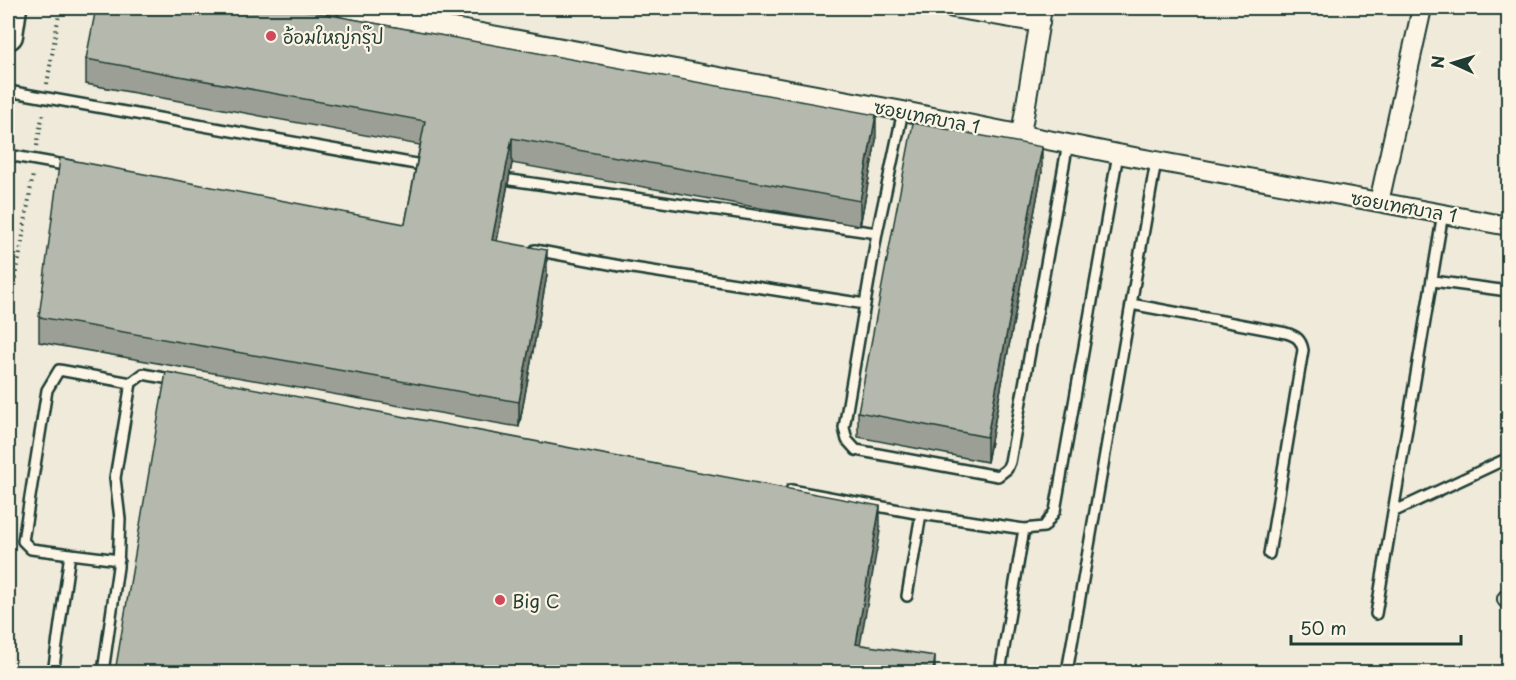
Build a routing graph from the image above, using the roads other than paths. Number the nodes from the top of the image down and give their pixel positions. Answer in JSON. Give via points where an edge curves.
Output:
{"nodes":[{"id":1,"x":12,"y":8,"type":"edge"},
{"id":2,"x":345,"y":8,"type":"edge"},
{"id":3,"x":953,"y":8,"type":"edge"},
{"id":4,"x":1422,"y":8,"type":"edge"},
{"id":5,"x":1041,"y":15,"type":"edge"},
{"id":6,"x":8,"y":34,"type":"edge"},
{"id":7,"x":8,"y":91,"type":"edge"},
{"id":8,"x":903,"y":111,"type":"junction"},
{"id":9,"x":1021,"y":134,"type":"junction"},
{"id":10,"x":1068,"y":143,"type":"junction"},
{"id":11,"x":1118,"y":154,"type":"junction"},
{"id":12,"x":8,"y":155,"type":"edge"},
{"id":13,"x":1156,"y":161,"type":"junction"},
{"id":14,"x":75,"y":167,"type":"edge"},
{"id":15,"x":435,"y":168,"type":"edge"},
{"id":16,"x":490,"y":177,"type":"edge"},
{"id":17,"x":1379,"y":201,"type":"junction"},
{"id":18,"x":1443,"y":213,"type":"junction"},
{"id":19,"x":1509,"y":226,"type":"edge"},
{"id":20,"x":877,"y":233,"type":"junction"},
{"id":21,"x":520,"y":247,"type":"edge"},
{"id":22,"x":1432,"y":281,"type":"junction"},
{"id":23,"x":1509,"y":291,"type":"edge"},
{"id":24,"x":865,"y":304,"type":"junction"},
{"id":25,"x":1131,"y":304,"type":"junction"},
{"id":26,"x":189,"y":382,"type":"edge"},
{"id":27,"x":131,"y":383,"type":"junction"},
{"id":28,"x":1509,"y":458,"type":"edge"},
{"id":29,"x":781,"y":488,"type":"edge"},
{"id":30,"x":1393,"y":512,"type":"junction"},
{"id":31,"x":921,"y":514,"type":"junction"},
{"id":32,"x":1024,"y":529,"type":"junction"},
{"id":33,"x":70,"y":554,"type":"junction"},
{"id":34,"x":1269,"y":554,"type":"dead end"},
{"id":35,"x":119,"y":560,"type":"junction"},
{"id":36,"x":907,"y":596,"type":"dead end"},
{"id":37,"x":1376,"y":614,"type":"dead end"},
{"id":38,"x":58,"y":672,"type":"edge"},
{"id":39,"x":103,"y":672,"type":"edge"},
{"id":40,"x":1000,"y":672,"type":"edge"},
{"id":41,"x":1067,"y":672,"type":"edge"}],
"edges":[{"from":1,"to":6,"type":"main road"},
{"from":2,"to":8,"type":"street","name":"ซอยเทศบาล 1"},
{"from":3,"to":5,"type":"street"},
{"from":4,"to":17,"type":"street"},
{"from":5,"to":9,"type":"street"},
{"from":7,"to":15,"type":"lane"},
{"from":8,"to":9,"type":"street","name":"ซอยเทศบาล 1"},
{"from":8,"to":20,"type":"lane"},
{"from":9,"to":10,"type":"street","name":"ซอยเทศบาล 1"},
{"from":10,"to":11,"type":"street","name":"ซอยเทศบาล 1"},
{"from":10,"to":24,"type":"lane","via":[[1010,462],[998,476],[856,450],[847,440],[844,428]]},
{"from":11,"to":13,"type":"street","name":"ซอยเทศบาล 1"},
{"from":11,"to":32,"type":"lane","via":[[1055,511],[1044,527]]},
{"from":12,"to":14,"type":"lane"},
{"from":13,"to":17,"type":"street","name":"ซอยเทศบาล 1"},
{"from":13,"to":25,"type":"lane"},
{"from":16,"to":20,"type":"lane"},
{"from":17,"to":18,"type":"street","name":"ซอยเทศบาล 1"},
{"from":18,"to":19,"type":"street","name":"ซอยเทศบาล 1"},
{"from":18,"to":22,"type":"lane"},
{"from":20,"to":24,"type":"lane"},
{"from":21,"to":24,"type":"lane"},
{"from":22,"to":23,"type":"lane"},
{"from":22,"to":30,"type":"lane"},
{"from":25,"to":34,"type":"lane","via":[[1286,333],[1302,342]]},
{"from":25,"to":41,"type":"lane"},
{"from":26,"to":27,"type":"lane","via":[[142,374]]},
{"from":27,"to":33,"type":"lane","via":[[59,370],[47,390],[23,541],[31,549]]},
{"from":27,"to":35,"type":"lane","via":[[115,478]]},
{"from":28,"to":30,"type":"lane"},
{"from":29,"to":31,"type":"lane"},
{"from":30,"to":37,"type":"lane"},
{"from":31,"to":32,"type":"lane"},
{"from":31,"to":36,"type":"lane"},
{"from":32,"to":40,"type":"lane"},
{"from":33,"to":35,"type":"lane"},
{"from":33,"to":38,"type":"lane","via":[[54,666]]},
{"from":35,"to":39,"type":"lane"}]}
